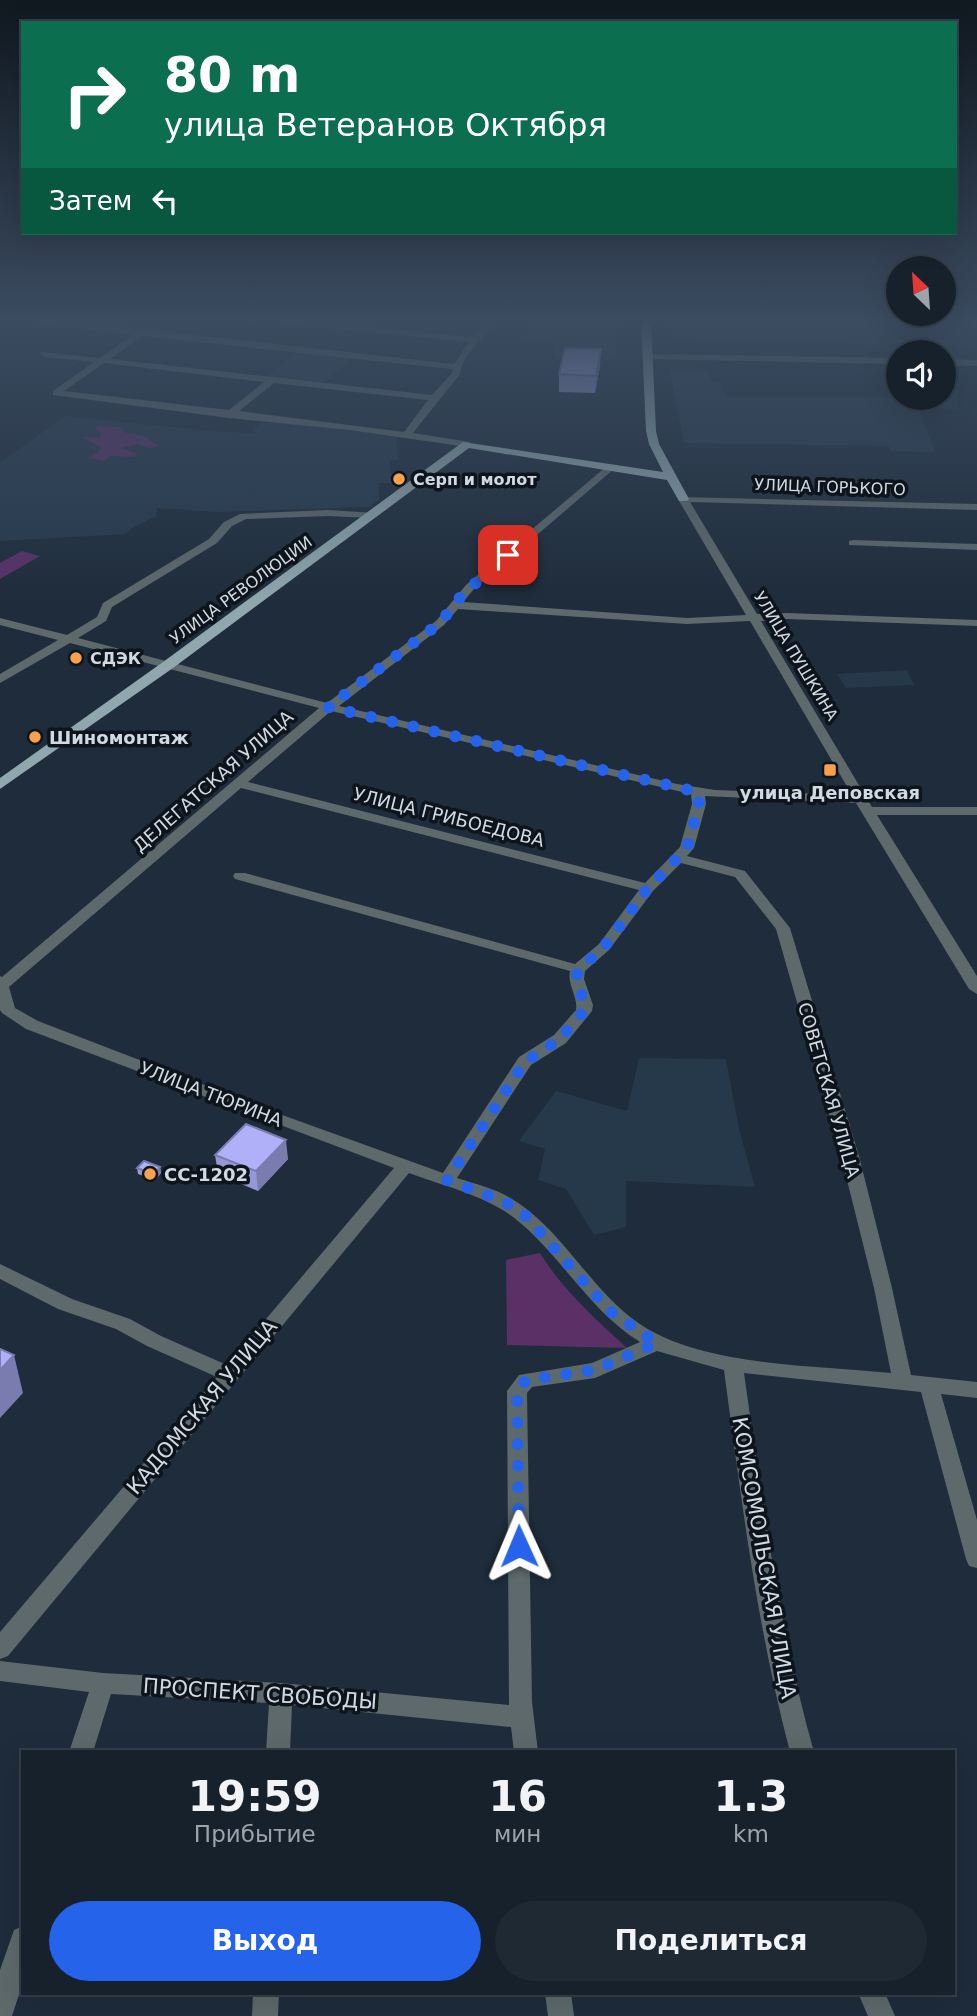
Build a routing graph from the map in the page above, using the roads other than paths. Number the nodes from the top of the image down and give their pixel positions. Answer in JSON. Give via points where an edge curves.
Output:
{"nodes":[{"id":1,"x":229,"y":415,"type":"edge"},
{"id":2,"x":422,"y":415,"type":"edge"},
{"id":3,"x":650,"y":415,"type":"edge"},
{"id":4,"x":407,"y":435,"type":"junction"},
{"id":5,"x":467,"y":444,"type":"junction"},
{"id":6,"x":610,"y":468,"type":"junction"},
{"id":7,"x":671,"y":477,"type":"junction"},
{"id":8,"x":683,"y":499,"type":"junction"},
{"id":9,"x":977,"y":507,"type":"edge"},
{"id":10,"x":372,"y":515,"type":"junction"},
{"id":11,"x":853,"y":543,"type":"dead end"},
{"id":12,"x":977,"y":547,"type":"edge"},
{"id":13,"x":456,"y":605,"type":"junction"},
{"id":14,"x":752,"y":617,"type":"junction"},
{"id":15,"x":0,"y":621,"type":"edge"},
{"id":16,"x":977,"y":623,"type":"edge"},
{"id":17,"x":67,"y":639,"type":"junction"},
{"id":18,"x":168,"y":666,"type":"junction"},
{"id":19,"x":0,"y":679,"type":"edge"},
{"id":20,"x":328,"y":707,"type":"junction"},
{"id":21,"x":241,"y":784,"type":"junction"},
{"id":22,"x":0,"y":785,"type":"edge"},
{"id":23,"x":698,"y":792,"type":"junction"},
{"id":24,"x":864,"y":805,"type":"junction"},
{"id":25,"x":977,"y":811,"type":"edge"},
{"id":26,"x":679,"y":858,"type":"junction"},
{"id":27,"x":240,"y":876,"type":"dead end"},
{"id":28,"x":648,"y":888,"type":"junction"},
{"id":29,"x":578,"y":970,"type":"junction"},
{"id":30,"x":0,"y":985,"type":"edge"},
{"id":31,"x":977,"y":989,"type":"edge"},
{"id":32,"x":405,"y":1166,"type":"junction"},
{"id":33,"x":447,"y":1180,"type":"junction"},
{"id":34,"x":0,"y":1271,"type":"edge"},
{"id":35,"x":657,"y":1343,"type":"junction"},
{"id":36,"x":733,"y":1364,"type":"junction"},
{"id":37,"x":229,"y":1374,"type":"junction"},
{"id":38,"x":903,"y":1382,"type":"junction"},
{"id":39,"x":929,"y":1385,"type":"junction"},
{"id":40,"x":977,"y":1390,"type":"edge"},
{"id":41,"x":977,"y":1559,"type":"edge"},
{"id":42,"x":0,"y":1649,"type":"edge"},
{"id":43,"x":0,"y":1671,"type":"edge"},
{"id":44,"x":103,"y":1683,"type":"junction"},
{"id":45,"x":281,"y":1693,"type":"junction"},
{"id":46,"x":521,"y":1717,"type":"junction"},
{"id":47,"x":82,"y":1750,"type":"edge"},
{"id":48,"x":278,"y":1750,"type":"edge"},
{"id":49,"x":526,"y":1750,"type":"edge"},
{"id":50,"x":801,"y":1750,"type":"edge"},
{"id":51,"x":21,"y":1945,"type":"edge"},
{"id":52,"x":266,"y":1995,"type":"edge"},
{"id":53,"x":558,"y":1995,"type":"edge"},
{"id":54,"x":873,"y":1995,"type":"edge"},
{"id":55,"x":0,"y":2012,"type":"edge"},
{"id":56,"x":265,"y":2016,"type":"edge"},
{"id":57,"x":561,"y":2016,"type":"edge"},
{"id":58,"x":882,"y":2016,"type":"edge"}],
"edges":[{"from":1,"to":4,"type":"street"},
{"from":2,"to":4,"type":"street"},
{"from":3,"to":7,"type":"main road","name":"УЛИЦА ПУШКИНА","via":[[654,444]]},
{"from":4,"to":5,"type":"street"},
{"from":5,"to":6,"type":"main road"},
{"from":5,"to":10,"type":"main road","name":"УЛИЦА РЕВОЛЮЦИИ"},
{"from":6,"to":7,"type":"main road"},
{"from":6,"to":13,"type":"street","name":"ДЕЛЕГАТСКАЯ УЛИЦА","via":[[470,587]]},
{"from":7,"to":8,"type":"main road","name":"УЛИЦА ПУШКИНА"},
{"from":8,"to":9,"type":"street","name":"УЛИЦА ГОРЬКОГО"},
{"from":8,"to":14,"type":"street","name":"УЛИЦА ПУШКИНА"},
{"from":10,"to":17,"type":"street","via":[[244,516],[228,524],[213,541],[107,605],[102,619]]},
{"from":10,"to":18,"type":"main road","name":"УЛИЦА РЕВОЛЮЦИИ"},
{"from":11,"to":12,"type":"street"},
{"from":13,"to":14,"type":"street","via":[[687,621]]},
{"from":13,"to":20,"type":"street","name":"ДЕЛЕГАТСКАЯ УЛИЦА","via":[[430,631]]},
{"from":14,"to":16,"type":"street"},
{"from":14,"to":24,"type":"street","name":"УЛИЦА ПУШКИНА"},
{"from":15,"to":17,"type":"street"},
{"from":17,"to":18,"type":"street"},
{"from":17,"to":19,"type":"street"},
{"from":18,"to":20,"type":"street"},
{"from":18,"to":22,"type":"main road","name":"УЛИЦА РЕВОЛЮЦИИ"},
{"from":20,"to":21,"type":"street","name":"ДЕЛЕГАТСКАЯ УЛИЦА"},
{"from":20,"to":23,"type":"street"},
{"from":21,"to":28,"type":"street","name":"УЛИЦА ГРИБОЕДОВА"},
{"from":21,"to":30,"type":"street","name":"ДЕЛЕГАТСКАЯ УЛИЦА"},
{"from":23,"to":24,"type":"street"},
{"from":23,"to":26,"type":"street","via":[[692,831]]},
{"from":24,"to":25,"type":"street"},
{"from":24,"to":31,"type":"street","name":"УЛИЦА ПУШКИНА"},
{"from":26,"to":28,"type":"street"},
{"from":26,"to":38,"type":"street","name":"СОВЕТСКАЯ УЛИЦА","via":[[740,874],[783,928],[846,1145]]},
{"from":27,"to":29,"type":"street"},
{"from":28,"to":29,"type":"street","via":[[604,947]]},
{"from":29,"to":33,"type":"street","via":[[584,1011],[560,1039],[525,1062]]},
{"from":30,"to":32,"type":"street","name":"УЛИЦА ТЮРИНА","via":[[8,1010],[32,1025]]},
{"from":32,"to":33,"type":"street","name":"УЛИЦА ТЮРИНА"},
{"from":32,"to":37,"type":"street","name":"КАДОМСКАЯ УЛИЦА"},
{"from":33,"to":35,"type":"street","name":"УЛИЦА ТЮРИНА","via":[[522,1212],[610,1311]]},
{"from":34,"to":37,"type":"street"},
{"from":35,"to":36,"type":"street","name":"УЛИЦА ТЮРИНА"},
{"from":35,"to":46,"type":"street","via":[[595,1370],[526,1380],[517,1391]]},
{"from":36,"to":38,"type":"street","name":"УЛИЦА ТЮРИНА"},
{"from":36,"to":50,"type":"street","name":"КОМСОМОЛЬСКАЯ УЛИЦА","via":[[759,1545]]},
{"from":37,"to":42,"type":"street","name":"КАДОМСКАЯ УЛИЦА"},
{"from":38,"to":39,"type":"street","name":"УЛИЦА ТЮРИНА"},
{"from":39,"to":40,"type":"street","name":"УЛИЦА ТЮРИНА"},
{"from":39,"to":41,"type":"street"},
{"from":43,"to":44,"type":"street","name":"ПРОСПЕКТ СВОБОДЫ"},
{"from":44,"to":45,"type":"street","name":"ПРОСПЕКТ СВОБОДЫ"},
{"from":44,"to":47,"type":"street"},
{"from":45,"to":46,"type":"street","name":"ПРОСПЕКТ СВОБОДЫ"},
{"from":45,"to":48,"type":"street"},
{"from":46,"to":49,"type":"street"},
{"from":51,"to":55,"type":"street"},
{"from":52,"to":56,"type":"street"},
{"from":53,"to":57,"type":"street"},
{"from":54,"to":58,"type":"street"}]}
